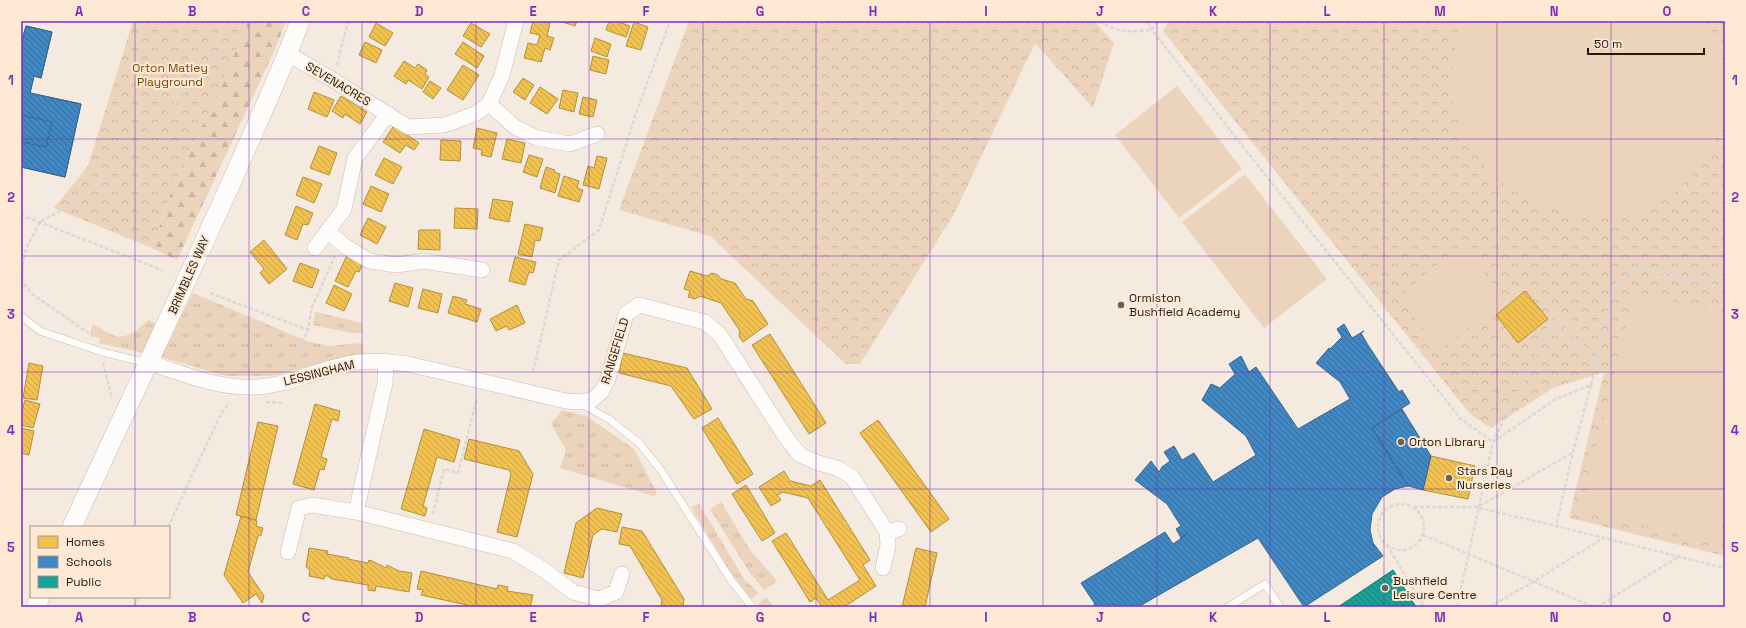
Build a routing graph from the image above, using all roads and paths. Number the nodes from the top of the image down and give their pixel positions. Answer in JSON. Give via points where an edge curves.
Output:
{"nodes":[{"id":1,"x":300,"y":21,"type":"edge"},
{"id":2,"x":348,"y":21,"type":"edge"},
{"id":3,"x":516,"y":21,"type":"edge"},
{"id":4,"x":670,"y":21,"type":"edge"},
{"id":5,"x":1100,"y":21,"type":"edge"},
{"id":6,"x":1148,"y":21,"type":"edge"},
{"id":7,"x":1158,"y":21,"type":"edge"},
{"id":8,"x":1152,"y":30,"type":"junction"},
{"id":9,"x":226,"y":44,"type":"dead end"},
{"id":10,"x":288,"y":54,"type":"junction"},
{"id":11,"x":333,"y":80,"type":"junction"},
{"id":12,"x":489,"y":104,"type":"junction"},
{"id":13,"x":388,"y":114,"type":"junction"},
{"id":14,"x":597,"y":134,"type":"dead end"},
{"id":15,"x":21,"y":215,"type":"edge"},
{"id":16,"x":40,"y":222,"type":"junction"},
{"id":17,"x":328,"y":231,"type":"junction"},
{"id":18,"x":341,"y":243,"type":"junction"},
{"id":19,"x":315,"y":248,"type":"dead end"},
{"id":20,"x":162,"y":270,"type":"dead end"},
{"id":21,"x":482,"y":270,"type":"dead end"},
{"id":22,"x":1725,"y":288,"type":"edge"},
{"id":23,"x":210,"y":293,"type":"dead end"},
{"id":24,"x":21,"y":316,"type":"edge"},
{"id":25,"x":308,"y":330,"type":"junction"},
{"id":26,"x":98,"y":340,"type":"dead end"},
{"id":27,"x":386,"y":361,"type":"junction"},
{"id":28,"x":1597,"y":362,"type":"junction"},
{"id":29,"x":150,"y":364,"type":"junction"},
{"id":30,"x":290,"y":369,"type":"dead end"},
{"id":31,"x":533,"y":372,"type":"dead end"},
{"id":32,"x":1591,"y":385,"type":"junction"},
{"id":33,"x":477,"y":398,"type":"dead end"},
{"id":34,"x":236,"y":402,"type":"dead end"},
{"id":35,"x":260,"y":402,"type":"dead end"},
{"id":36,"x":578,"y":402,"type":"junction"},
{"id":37,"x":284,"y":403,"type":"dead end"},
{"id":38,"x":1493,"y":442,"type":"junction"},
{"id":39,"x":1572,"y":453,"type":"junction"},
{"id":40,"x":1414,"y":507,"type":"junction"},
{"id":41,"x":1478,"y":507,"type":"junction"},
{"id":42,"x":356,"y":512,"type":"junction"},
{"id":43,"x":433,"y":514,"type":"dead end"},
{"id":44,"x":72,"y":526,"type":"edge"},
{"id":45,"x":168,"y":526,"type":"edge"},
{"id":46,"x":1556,"y":526,"type":"junction"},
{"id":47,"x":1423,"y":535,"type":"junction"},
{"id":48,"x":1603,"y":538,"type":"junction"},
{"id":49,"x":1387,"y":545,"type":"junction"},
{"id":50,"x":288,"y":552,"type":"dead end"},
{"id":51,"x":1468,"y":555,"type":"junction"},
{"id":52,"x":1679,"y":556,"type":"junction"},
{"id":53,"x":883,"y":568,"type":"dead end"},
{"id":54,"x":1725,"y":568,"type":"edge"},
{"id":55,"x":622,"y":574,"type":"dead end"},
{"id":56,"x":1533,"y":582,"type":"junction"},
{"id":57,"x":138,"y":598,"type":"edge"},
{"id":58,"x":134,"y":607,"type":"edge"},
{"id":59,"x":752,"y":607,"type":"edge"},
{"id":60,"x":1228,"y":607,"type":"edge"},
{"id":61,"x":1280,"y":607,"type":"edge"},
{"id":62,"x":1424,"y":607,"type":"edge"},
{"id":63,"x":1457,"y":607,"type":"edge"},
{"id":64,"x":1489,"y":607,"type":"edge"},
{"id":65,"x":1594,"y":607,"type":"edge"},
{"id":66,"x":1597,"y":607,"type":"edge"}],
"edges":[{"from":1,"to":10,"type":"street","name":"BRIMBLES WAY"},
{"from":2,"to":11,"type":"path"},
{"from":3,"to":12,"type":"street","via":[[502,76]]},
{"from":4,"to":31,"type":"path","via":[[636,113],[599,230],[559,260]]},
{"from":5,"to":8,"type":"path","via":[[1117,30]]},
{"from":6,"to":8,"type":"path"},
{"from":7,"to":8,"type":"path"},
{"from":8,"to":38,"type":"path","via":[[1461,419]]},
{"from":9,"to":16,"type":"path","via":[[153,128],[101,181],[71,205]]},
{"from":10,"to":11,"type":"street","name":"SEVENACRES"},
{"from":10,"to":29,"type":"street","name":"BRIMBLES WAY"},
{"from":11,"to":13,"type":"street","name":"SEVENACRES"},
{"from":12,"to":13,"type":"street","name":"SEVENACRES","via":[[475,114],[444,125],[408,127]]},
{"from":12,"to":14,"type":"street","via":[[515,127],[537,138],[570,144]]},
{"from":13,"to":17,"type":"street","via":[[355,158],[344,209]]},
{"from":15,"to":16,"type":"path"},
{"from":16,"to":20,"type":"path"},
{"from":16,"to":26,"type":"path","via":[[22,262],[22,281],[31,293]]},
{"from":17,"to":18,"type":"street"},
{"from":17,"to":19,"type":"street"},
{"from":18,"to":21,"type":"street","via":[[370,261],[396,265],[424,261]]},
{"from":18,"to":25,"type":"path","via":[[312,307]]},
{"from":22,"to":28,"type":"path","via":[[1643,269],[1631,271],[1613,290]]},
{"from":23,"to":25,"type":"path"},
{"from":24,"to":29,"type":"lane","via":[[40,331],[102,352]]},
{"from":25,"to":30,"type":"path"},
{"from":27,"to":29,"type":"street","name":"LESSINGHAM","via":[[358,362],[285,382],[256,387],[224,386]]},
{"from":27,"to":36,"type":"street","name":"RANGEFIELD"},
{"from":27,"to":42,"type":"street","via":[[385,383]]},
{"from":28,"to":32,"type":"path"},
{"from":28,"to":38,"type":"path","via":[[1555,316]]},
{"from":29,"to":44,"type":"street","name":"BRIMBLES WAY"},
{"from":32,"to":38,"type":"path","via":[[1556,399]]},
{"from":32,"to":39,"type":"path"},
{"from":33,"to":43,"type":"path","via":[[458,473],[444,469]]},
{"from":34,"to":45,"type":"path","via":[[228,402],[219,418]]},
{"from":35,"to":37,"type":"path"},
{"from":36,"to":53,"type":"street","name":"RANGEFIELD","via":[[592,400],[602,392],[626,314],[639,305],[705,322],[720,335],[800,455],[837,468],[852,477],[893,531]]},
{"from":36,"to":59,"type":"lane","via":[[609,419],[640,443],[660,469],[731,580]]},
{"from":38,"to":41,"type":"path"},
{"from":39,"to":41,"type":"path"},
{"from":39,"to":46,"type":"path"},
{"from":40,"to":41,"type":"path"},
{"from":40,"to":47,"type":"path","via":[[1424,519]]},
{"from":40,"to":49,"type":"path","via":[[1398,504],[1384,511],[1378,526],[1382,540]]},
{"from":41,"to":46,"type":"path"},
{"from":41,"to":51,"type":"path"},
{"from":42,"to":50,"type":"street","via":[[312,505],[299,508]]},
{"from":42,"to":55,"type":"street","via":[[513,551],[573,592],[599,599],[616,592]]},
{"from":46,"to":48,"type":"path"},
{"from":47,"to":49,"type":"path","via":[[1420,541],[1408,549],[1400,550]]},
{"from":47,"to":51,"type":"path"},
{"from":48,"to":52,"type":"path"},
{"from":48,"to":56,"type":"path"},
{"from":49,"to":62,"type":"path"},
{"from":51,"to":56,"type":"path"},
{"from":51,"to":63,"type":"path"},
{"from":52,"to":54,"type":"path"},
{"from":52,"to":66,"type":"path"},
{"from":56,"to":64,"type":"path"},
{"from":56,"to":65,"type":"path"},
{"from":57,"to":58,"type":"path"},
{"from":60,"to":61,"type":"lane","via":[[1265,584]]}]}
